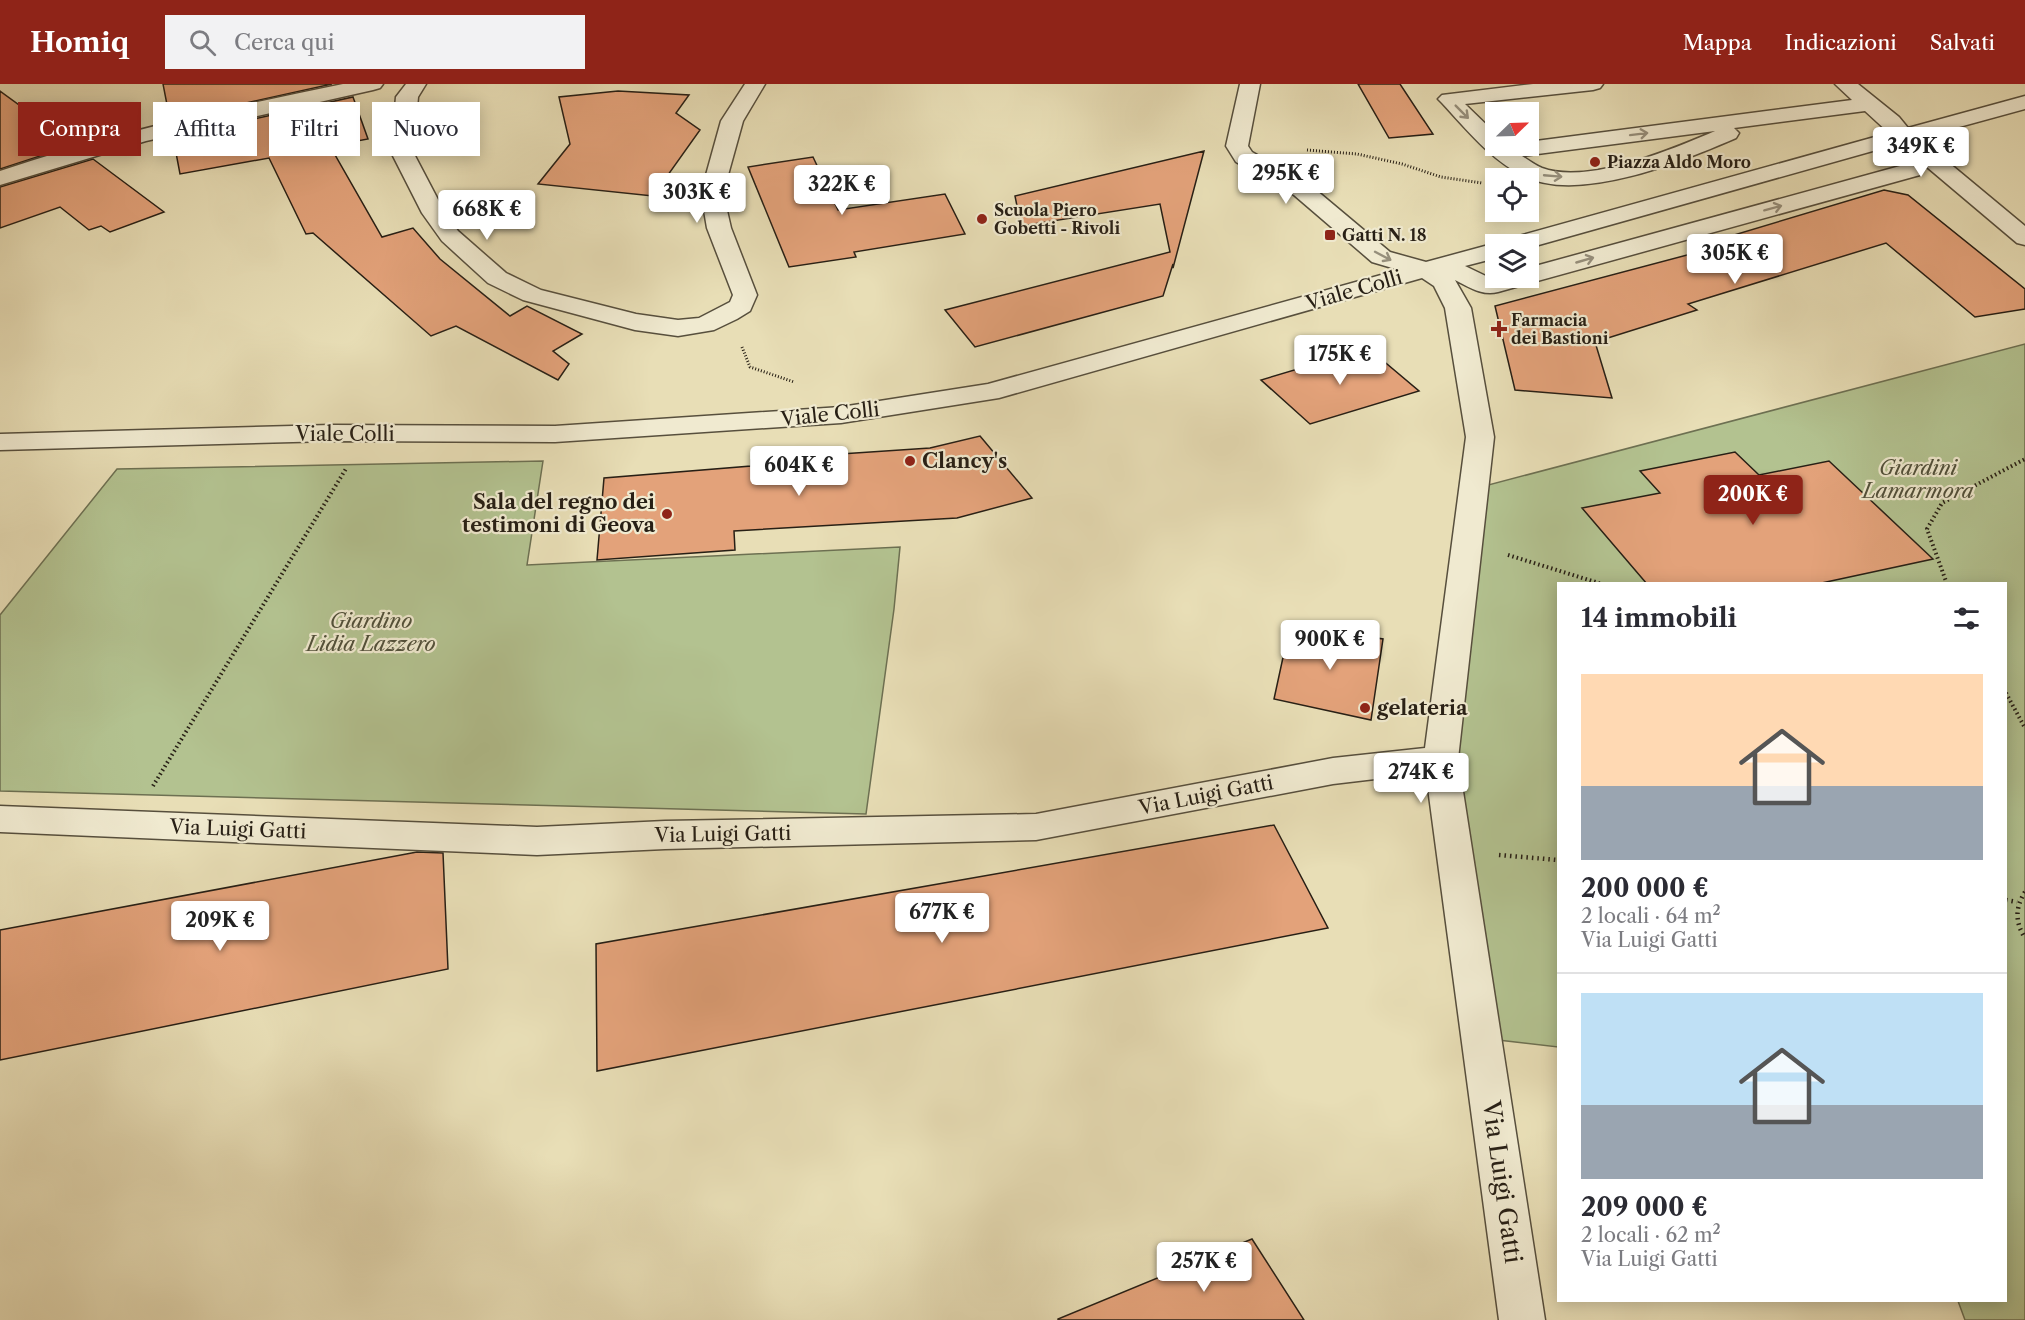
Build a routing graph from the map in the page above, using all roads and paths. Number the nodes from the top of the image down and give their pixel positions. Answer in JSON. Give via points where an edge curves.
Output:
{"nodes":[{"id":1,"x":373,"y":84,"type":"edge"},
{"id":2,"x":416,"y":84,"type":"edge"},
{"id":3,"x":755,"y":84,"type":"edge"},
{"id":4,"x":1250,"y":84,"type":"edge"},
{"id":5,"x":1593,"y":84,"type":"edge"},
{"id":6,"x":1845,"y":84,"type":"edge"},
{"id":7,"x":2025,"y":102,"type":"edge"},
{"id":8,"x":1870,"y":104,"type":"junction"},
{"id":9,"x":1762,"y":118,"type":"junction"},
{"id":10,"x":1485,"y":136,"type":"edge"},
{"id":11,"x":1903,"y":136,"type":"junction"},
{"id":12,"x":1539,"y":147,"type":"edge"},
{"id":13,"x":1508,"y":156,"type":"edge"},
{"id":14,"x":1244,"y":158,"type":"junction"},
{"id":15,"x":0,"y":178,"type":"edge"},
{"id":16,"x":1485,"y":183,"type":"edge"},
{"id":17,"x":1643,"y":209,"type":"junction"},
{"id":18,"x":1680,"y":234,"type":"junction"},
{"id":19,"x":1539,"y":238,"type":"edge"},
{"id":20,"x":2025,"y":238,"type":"edge"},
{"id":21,"x":1485,"y":253,"type":"edge"},
{"id":22,"x":1434,"y":268,"type":"junction"},
{"id":23,"x":1539,"y":273,"type":"edge"},
{"id":24,"x":1485,"y":285,"type":"edge"},
{"id":25,"x":728,"y":314,"type":"junction"},
{"id":26,"x":805,"y":383,"type":"dead end"},
{"id":27,"x":367,"y":433,"type":"junction"},
{"id":28,"x":0,"y":442,"type":"edge"},
{"id":29,"x":2025,"y":459,"type":"edge"},
{"id":30,"x":1466,"y":552,"type":"junction"},
{"id":31,"x":1596,"y":582,"type":"edge"},
{"id":32,"x":1946,"y":582,"type":"edge"},
{"id":33,"x":2007,"y":695,"type":"edge"},
{"id":34,"x":2025,"y":728,"type":"edge"},
{"id":35,"x":1441,"y":759,"type":"junction"},
{"id":36,"x":0,"y":819,"type":"edge"},
{"id":37,"x":129,"y":825,"type":"junction"},
{"id":38,"x":1454,"y":850,"type":"junction"},
{"id":39,"x":1557,"y":860,"type":"edge"},
{"id":40,"x":2025,"y":892,"type":"edge"},
{"id":41,"x":2007,"y":900,"type":"edge"},
{"id":42,"x":2018,"y":902,"type":"junction"},
{"id":43,"x":2025,"y":938,"type":"edge"},
{"id":44,"x":1522,"y":1320,"type":"edge"}],
"edges":[{"from":1,"to":15,"type":"street","via":[[161,130]]},
{"from":2,"to":25,"type":"street","via":[[407,97],[402,152],[450,236],[497,278],[532,295],[635,322],[678,328],[705,325]]},
{"from":3,"to":25,"type":"street","via":[[732,121],[712,193],[719,228],[745,295],[741,306]]},
{"from":4,"to":14,"type":"street","via":[[1237,146]]},
{"from":5,"to":10,"type":"street","one_way":true,"via":[[1449,99]]},
{"from":6,"to":8,"type":"street"},
{"from":7,"to":11,"type":"street"},
{"from":8,"to":9,"type":"street"},
{"from":8,"to":11,"type":"street"},
{"from":12,"to":9,"type":"street","one_way":true},
{"from":13,"to":9,"type":"street","one_way":true,"via":[[1539,175],[1576,178],[1625,170],[1684,153]]},
{"from":11,"to":17,"type":"street"},
{"from":18,"to":11,"type":"street","one_way":true,"via":[[1912,170]]},
{"from":11,"to":20,"type":"street"},
{"from":14,"to":16,"type":"path","via":[[1286,149],[1357,153],[1441,177]]},
{"from":14,"to":22,"type":"street","name":"Via Luigi Gatti","one_way":true,"via":[[1302,190],[1381,257]]},
{"from":17,"to":18,"type":"street"},
{"from":17,"to":19,"type":"street"},
{"from":23,"to":18,"type":"street","one_way":true},
{"from":21,"to":22,"type":"street","name":"Viale Colli"},
{"from":22,"to":24,"type":"street"},
{"from":22,"to":27,"type":"street","name":"Viale Colli","via":[[990,392],[841,415],[555,434]]},
{"from":22,"to":30,"type":"street","name":"Via Luigi Gatti","via":[[1458,308],[1480,437]]},
{"from":25,"to":26,"type":"path","via":[[750,367]]},
{"from":27,"to":28,"type":"street","name":"Viale Colli"},
{"from":27,"to":37,"type":"path"},
{"from":29,"to":32,"type":"path","via":[[1942,503],[1927,529]]},
{"from":30,"to":31,"type":"path","via":[[1513,556]]},
{"from":30,"to":35,"type":"street","name":"Via Luigi Gatti"},
{"from":33,"to":34,"type":"path"},
{"from":35,"to":37,"type":"street","name":"Via Luigi Gatti","via":[[1333,771],[1036,827],[537,841]]},
{"from":35,"to":38,"type":"street","name":"Via Luigi Gatti"},
{"from":36,"to":37,"type":"street","name":"Via Luigi Gatti"},
{"from":38,"to":39,"type":"path"},
{"from":38,"to":44,"type":"street","name":"Via Luigi Gatti"},
{"from":40,"to":42,"type":"path"},
{"from":41,"to":42,"type":"path"},
{"from":42,"to":43,"type":"path","via":[[2016,917]]}]}
